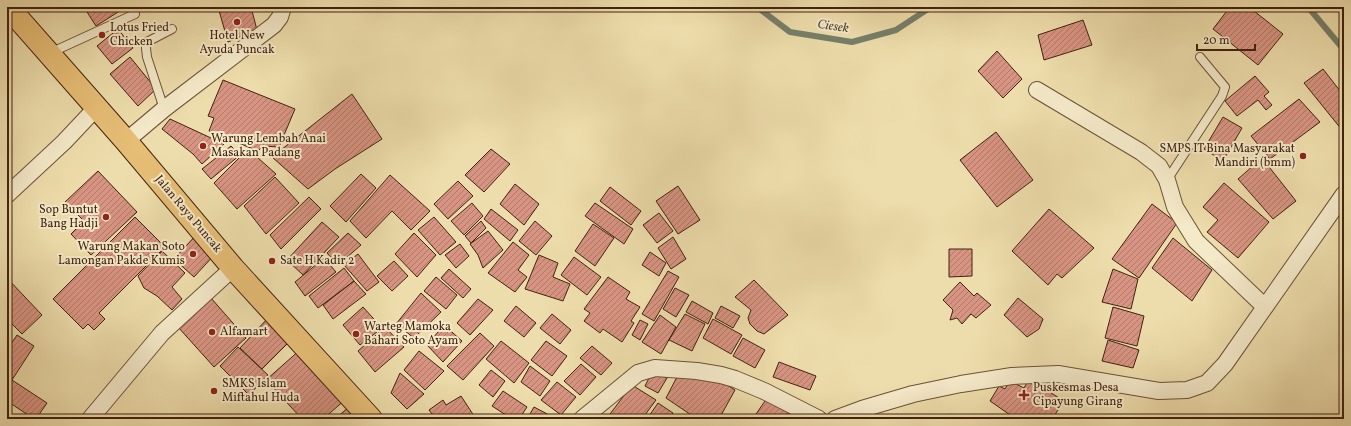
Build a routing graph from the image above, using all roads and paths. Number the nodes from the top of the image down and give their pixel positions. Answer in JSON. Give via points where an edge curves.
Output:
{"nodes":[{"id":1,"x":8,"y":7,"type":"edge"},
{"id":2,"x":132,"y":7,"type":"edge"},
{"id":3,"x":283,"y":7,"type":"edge"},
{"id":4,"x":172,"y":29,"type":"dead end"},
{"id":5,"x":49,"y":53,"type":"junction"},
{"id":6,"x":1200,"y":57,"type":"dead end"},
{"id":7,"x":1037,"y":90,"type":"dead end"},
{"id":8,"x":96,"y":108,"type":"junction"},
{"id":9,"x":164,"y":109,"type":"junction"},
{"id":10,"x":126,"y":141,"type":"junction"},
{"id":11,"x":1167,"y":180,"type":"junction"},
{"id":12,"x":1344,"y":194,"type":"edge"},
{"id":13,"x":7,"y":195,"type":"edge"},
{"id":14,"x":233,"y":268,"type":"junction"},
{"id":15,"x":1265,"y":307,"type":"junction"},
{"id":16,"x":90,"y":419,"type":"edge"},
{"id":17,"x":371,"y":419,"type":"edge"},
{"id":18,"x":582,"y":419,"type":"edge"},
{"id":19,"x":820,"y":419,"type":"edge"},
{"id":20,"x":835,"y":419,"type":"edge"}],
"edges":[{"from":1,"to":5,"type":"highway","name":"Jalan Raya Puncak"},
{"from":2,"to":5,"type":"lane","via":[[135,14]]},
{"from":3,"to":9,"type":"street","via":[[274,25]]},
{"from":4,"to":9,"type":"lane","via":[[147,42],[146,48]]},
{"from":5,"to":8,"type":"highway","name":"Jalan Raya Puncak"},
{"from":6,"to":11,"type":"lane","via":[[1225,87],[1222,96]]},
{"from":7,"to":11,"type":"street","via":[[1141,152],[1159,166]]},
{"from":8,"to":10,"type":"highway","name":"Jalan Raya Puncak"},
{"from":8,"to":13,"type":"street"},
{"from":9,"to":10,"type":"street"},
{"from":10,"to":14,"type":"highway","name":"Jalan Raya Puncak"},
{"from":11,"to":15,"type":"street","via":[[1175,208],[1196,241]]},
{"from":12,"to":15,"type":"street"},
{"from":14,"to":16,"type":"street","via":[[162,333]]},
{"from":14,"to":17,"type":"highway","name":"Jalan Raya Puncak"},
{"from":15,"to":20,"type":"street","via":[[1225,364],[1206,383],[1187,390],[1159,391],[1058,374],[1012,376],[913,394]]},
{"from":18,"to":19,"type":"street","via":[[638,373],[655,368],[721,375],[735,379]]}]}
